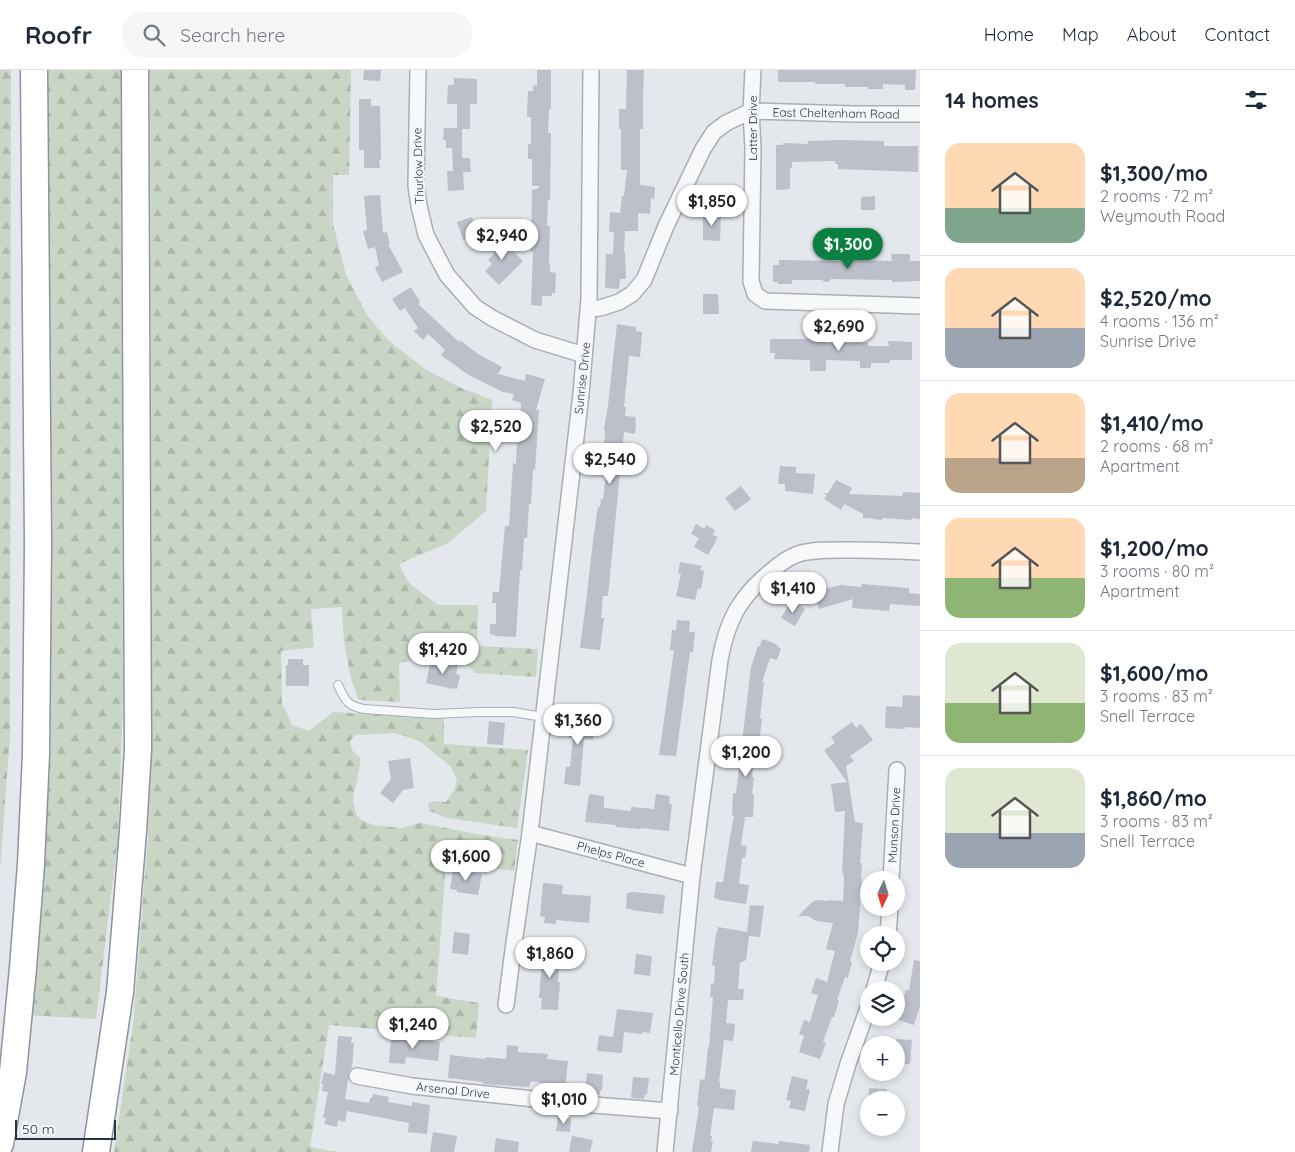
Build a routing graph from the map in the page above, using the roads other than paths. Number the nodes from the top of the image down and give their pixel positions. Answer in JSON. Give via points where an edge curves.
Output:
{"nodes":[{"id":1,"x":34,"y":70,"type":"edge"},
{"id":2,"x":135,"y":70,"type":"edge"},
{"id":3,"x":418,"y":70,"type":"edge"},
{"id":4,"x":591,"y":70,"type":"edge"},
{"id":5,"x":753,"y":70,"type":"edge"},
{"id":6,"x":751,"y":111,"type":"junction"},
{"id":7,"x":920,"y":114,"type":"edge"},
{"id":8,"x":920,"y":306,"type":"edge"},
{"id":9,"x":588,"y":309,"type":"junction"},
{"id":10,"x":584,"y":355,"type":"junction"},
{"id":11,"x":920,"y":552,"type":"edge"},
{"id":12,"x":338,"y":685,"type":"dead end"},
{"id":13,"x":543,"y":717,"type":"junction"},
{"id":14,"x":897,"y":770,"type":"dead end"},
{"id":15,"x":530,"y":833,"type":"junction"},
{"id":16,"x":891,"y":871,"type":"edge"},
{"id":17,"x":692,"y":876,"type":"junction"},
{"id":18,"x":506,"y":1005,"type":"dead end"},
{"id":19,"x":862,"y":1026,"type":"edge"},
{"id":20,"x":357,"y":1076,"type":"dead end"},
{"id":21,"x":670,"y":1111,"type":"junction"},
{"id":22,"x":0,"y":1144,"type":"edge"},
{"id":23,"x":96,"y":1152,"type":"edge"},
{"id":24,"x":666,"y":1152,"type":"edge"},
{"id":25,"x":830,"y":1152,"type":"edge"}],
"edges":[{"from":1,"to":22,"type":"highway","via":[[38,534],[36,754],[23,968],[12,1072]]},
{"from":2,"to":23,"type":"highway","via":[[138,749],[120,992]]},
{"from":3,"to":10,"type":"street","name":"Thurlow Drive","via":[[416,186],[426,235],[447,275],[475,307],[492,318],[535,340]]},
{"from":4,"to":9,"type":"street","name":"Sunrise Drive"},
{"from":5,"to":6,"type":"street","name":"Latter Drive"},
{"from":6,"to":7,"type":"street","name":"East Cheltenham Road"},
{"from":6,"to":8,"type":"street","name":"Latter Drive","via":[[750,281],[755,294],[765,301]]},
{"from":6,"to":9,"type":"street","via":[[720,127],[703,149],[644,280],[632,294],[619,302]]},
{"from":9,"to":10,"type":"street","name":"Sunrise Drive"},
{"from":10,"to":13,"type":"street","name":"Sunrise Drive"},
{"from":11,"to":17,"type":"street","name":"Monticello Drive South","via":[[820,550],[798,554],[781,563],[742,600],[723,641]]},
{"from":12,"to":13,"type":"lane","via":[[343,697],[354,708],[434,714],[513,712]]},
{"from":13,"to":15,"type":"street","name":"Sunrise Drive"},
{"from":14,"to":16,"type":"street","name":"Munson Drive"},
{"from":15,"to":17,"type":"street","name":"Phelps Place"},
{"from":15,"to":18,"type":"street","name":"Sunrise Drive"},
{"from":17,"to":21,"type":"street","name":"Monticello Drive South"},
{"from":19,"to":25,"type":"street","via":[[836,1104]]},
{"from":20,"to":21,"type":"street","name":"Arsenal Drive","via":[[412,1086]]},
{"from":21,"to":24,"type":"street","name":"Monticello Drive South"}]}
